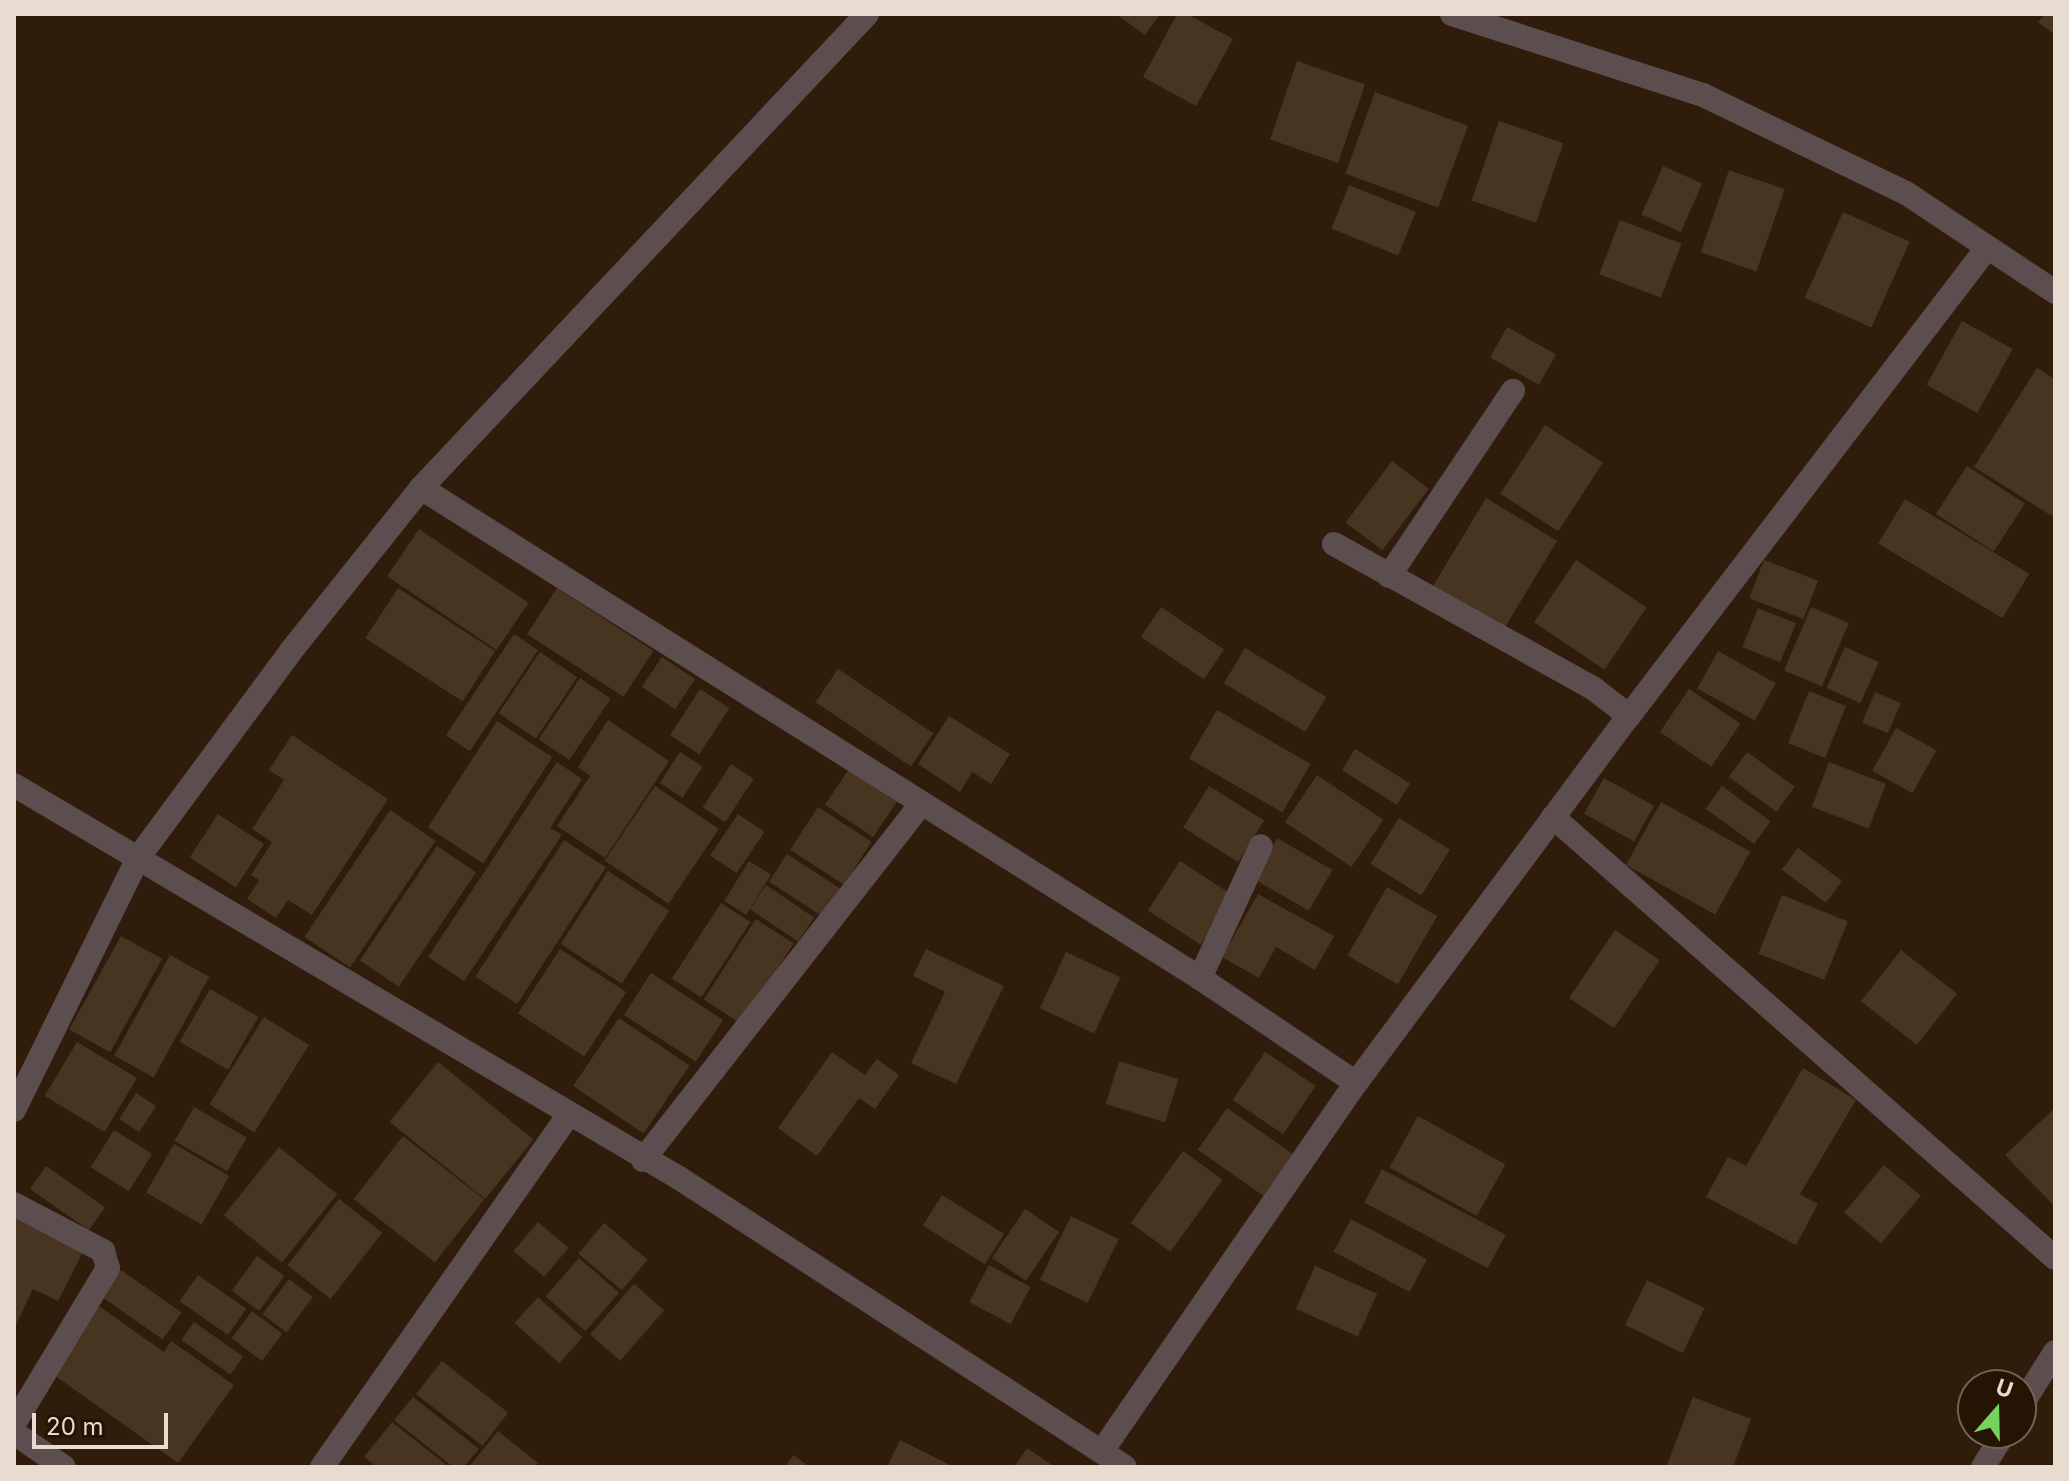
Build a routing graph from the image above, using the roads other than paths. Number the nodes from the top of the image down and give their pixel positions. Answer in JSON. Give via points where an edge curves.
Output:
{"nodes":[{"id":1,"x":867,"y":14,"type":"edge"},
{"id":2,"x":1452,"y":14,"type":"edge"},
{"id":3,"x":1987,"y":248,"type":"junction"},
{"id":4,"x":2055,"y":292,"type":"edge"},
{"id":5,"x":1513,"y":391,"type":"dead end"},
{"id":6,"x":421,"y":488,"type":"junction"},
{"id":7,"x":1334,"y":544,"type":"dead end"},
{"id":8,"x":1389,"y":576,"type":"junction"},
{"id":9,"x":1629,"y":716,"type":"junction"},
{"id":10,"x":14,"y":785,"type":"edge"},
{"id":11,"x":920,"y":805,"type":"junction"},
{"id":12,"x":1553,"y":817,"type":"junction"},
{"id":13,"x":1261,"y":846,"type":"dead end"},
{"id":14,"x":138,"y":858,"type":"junction"},
{"id":15,"x":1200,"y":978,"type":"junction"},
{"id":16,"x":1356,"y":1083,"type":"junction"},
{"id":17,"x":14,"y":1110,"type":"edge"},
{"id":18,"x":569,"y":1114,"type":"junction"},
{"id":19,"x":643,"y":1160,"type":"junction"},
{"id":20,"x":14,"y":1204,"type":"edge"},
{"id":21,"x":2055,"y":1258,"type":"edge"},
{"id":22,"x":2055,"y":1352,"type":"edge"},
{"id":23,"x":2037,"y":1381,"type":"edge"},
{"id":24,"x":14,"y":1424,"type":"edge"},
{"id":25,"x":14,"y":1433,"type":"edge"},
{"id":26,"x":1994,"y":1449,"type":"edge"},
{"id":27,"x":1102,"y":1451,"type":"junction"},
{"id":28,"x":64,"y":1467,"type":"edge"},
{"id":29,"x":322,"y":1467,"type":"edge"},
{"id":30,"x":1125,"y":1467,"type":"edge"},
{"id":31,"x":1983,"y":1467,"type":"edge"}],
"edges":[{"from":1,"to":6,"type":"street"},
{"from":2,"to":3,"type":"street","via":[[1703,95],[1906,193]]},
{"from":3,"to":4,"type":"street"},
{"from":3,"to":9,"type":"street"},
{"from":5,"to":8,"type":"street"},
{"from":6,"to":11,"type":"street"},
{"from":6,"to":14,"type":"street","via":[[291,651]]},
{"from":7,"to":8,"type":"street"},
{"from":8,"to":9,"type":"street","via":[[1594,689]]},
{"from":9,"to":12,"type":"street"},
{"from":10,"to":14,"type":"street"},
{"from":11,"to":15,"type":"street"},
{"from":11,"to":19,"type":"street"},
{"from":12,"to":16,"type":"street"},
{"from":12,"to":21,"type":"street"},
{"from":13,"to":15,"type":"street"},
{"from":14,"to":17,"type":"street"},
{"from":14,"to":18,"type":"street"},
{"from":15,"to":16,"type":"street"},
{"from":16,"to":27,"type":"street"},
{"from":18,"to":19,"type":"street"},
{"from":18,"to":29,"type":"street"},
{"from":19,"to":27,"type":"street"},
{"from":20,"to":24,"type":"street","via":[[103,1251],[108,1268]]},
{"from":22,"to":23,"type":"street"},
{"from":25,"to":28,"type":"street"},
{"from":26,"to":31,"type":"street"},
{"from":27,"to":30,"type":"street"}]}
